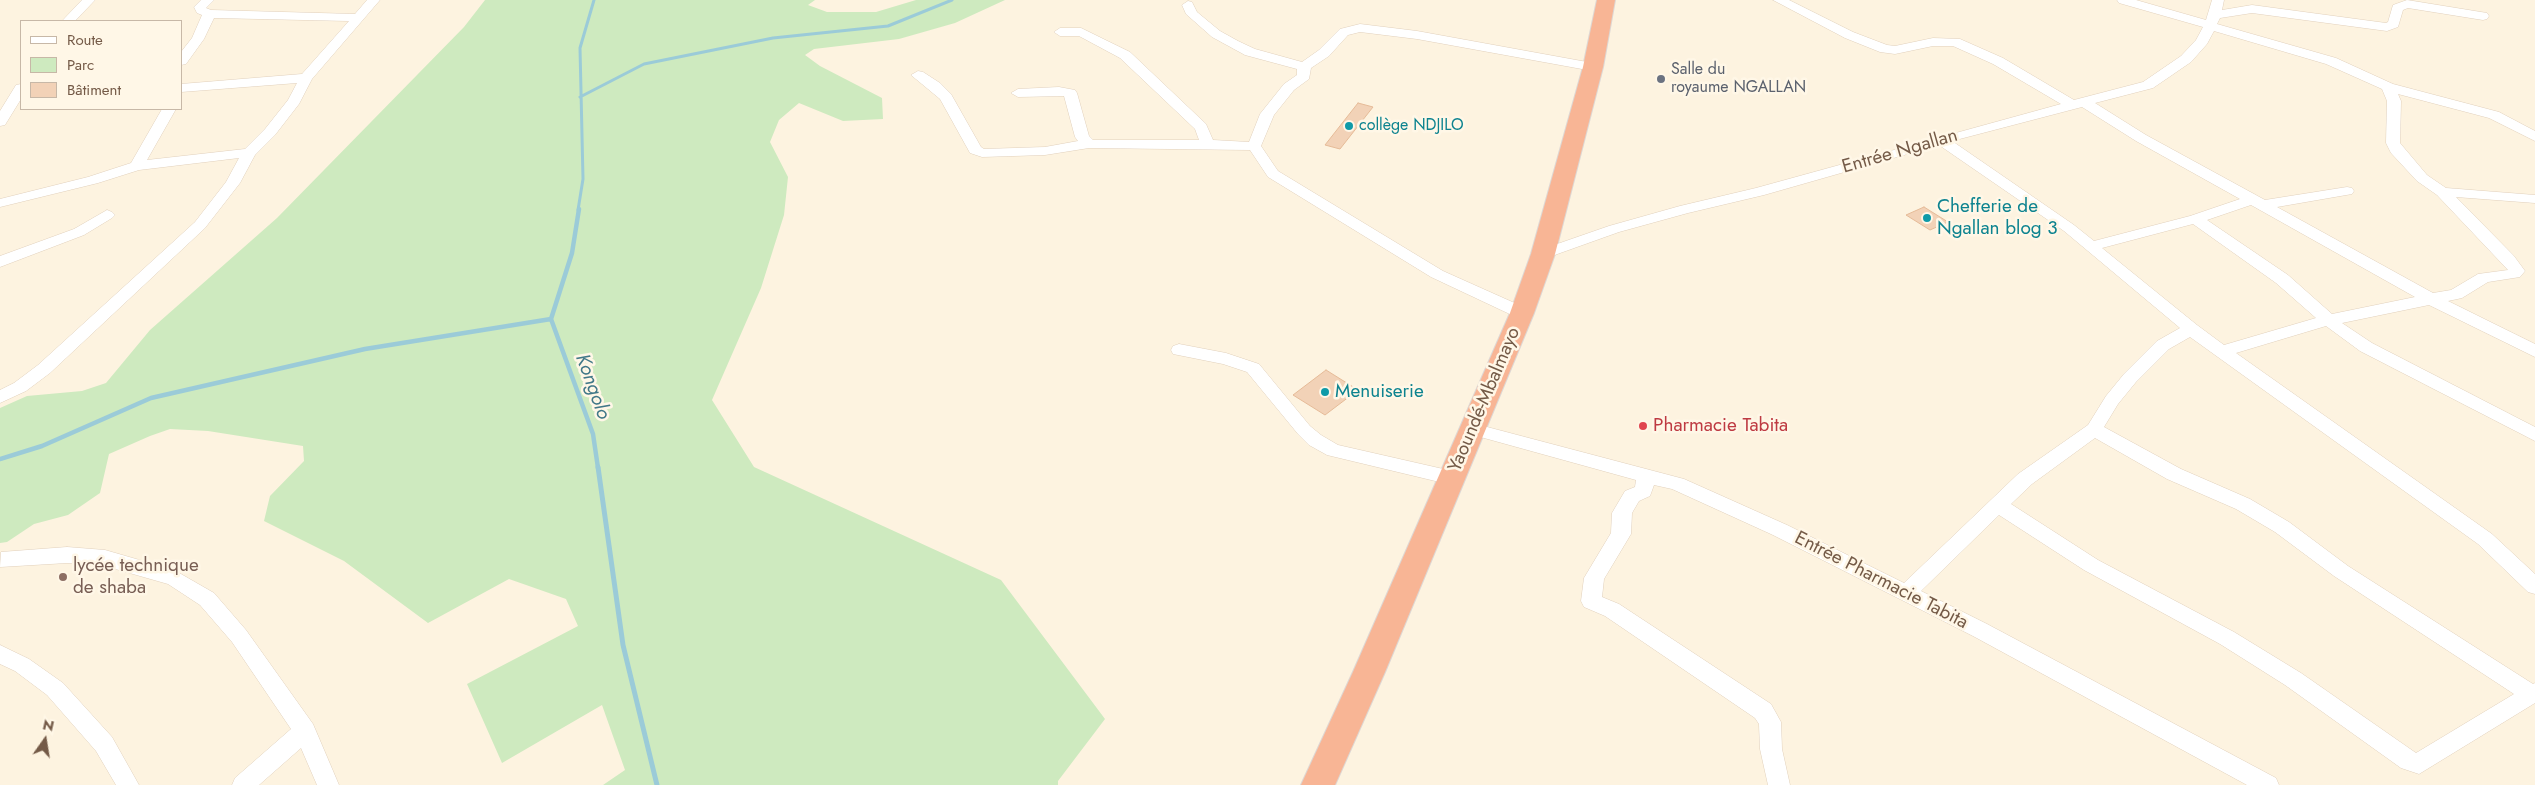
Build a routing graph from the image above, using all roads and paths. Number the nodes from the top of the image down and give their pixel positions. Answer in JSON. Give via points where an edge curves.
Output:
{"nodes":[{"id":1,"x":89,"y":0,"type":"edge"},
{"id":2,"x":208,"y":0,"type":"edge"},
{"id":3,"x":374,"y":0,"type":"edge"},
{"id":4,"x":1779,"y":0,"type":"edge"},
{"id":5,"x":2123,"y":0,"type":"edge"},
{"id":6,"x":2218,"y":0,"type":"edge"},
{"id":7,"x":1609,"y":3,"type":"edge"},
{"id":8,"x":1188,"y":5,"type":"dead end"},
{"id":9,"x":209,"y":14,"type":"junction"},
{"id":10,"x":2483,"y":16,"type":"dead end"},
{"id":11,"x":359,"y":18,"type":"junction"},
{"id":12,"x":69,"y":20,"type":"edge"},
{"id":13,"x":2212,"y":21,"type":"junction"},
{"id":14,"x":1060,"y":32,"type":"dead end"},
{"id":15,"x":182,"y":60,"type":"edge"},
{"id":16,"x":1304,"y":67,"type":"junction"},
{"id":17,"x":1593,"y":67,"type":"junction"},
{"id":18,"x":918,"y":75,"type":"dead end"},
{"id":19,"x":306,"y":78,"type":"junction"},
{"id":20,"x":2388,"y":87,"type":"junction"},
{"id":21,"x":182,"y":88,"type":"edge"},
{"id":22,"x":20,"y":89,"type":"edge"},
{"id":23,"x":1018,"y":93,"type":"dead end"},
{"id":24,"x":11,"y":101,"type":"edge"},
{"id":25,"x":2080,"y":104,"type":"junction"},
{"id":26,"x":168,"y":110,"type":"edge"},
{"id":27,"x":2507,"y":120,"type":"junction"},
{"id":28,"x":0,"y":122,"type":"edge"},
{"id":29,"x":2535,"y":125,"type":"edge"},
{"id":30,"x":2535,"y":137,"type":"edge"},
{"id":31,"x":1941,"y":140,"type":"junction"},
{"id":32,"x":1089,"y":144,"type":"junction"},
{"id":33,"x":1208,"y":144,"type":"junction"},
{"id":34,"x":1254,"y":146,"type":"junction"},
{"id":35,"x":249,"y":153,"type":"junction"},
{"id":36,"x":137,"y":166,"type":"junction"},
{"id":37,"x":2347,"y":190,"type":"dead end"},
{"id":38,"x":2442,"y":192,"type":"junction"},
{"id":39,"x":2535,"y":199,"type":"edge"},
{"id":40,"x":2259,"y":202,"type":"junction"},
{"id":41,"x":0,"y":203,"type":"edge"},
{"id":42,"x":107,"y":215,"type":"dead end"},
{"id":43,"x":2195,"y":219,"type":"junction"},
{"id":44,"x":2091,"y":246,"type":"junction"},
{"id":45,"x":1543,"y":254,"type":"junction"},
{"id":46,"x":0,"y":262,"type":"edge"},
{"id":47,"x":2431,"y":299,"type":"junction"},
{"id":48,"x":1522,"y":313,"type":"junction"},
{"id":49,"x":2328,"y":320,"type":"junction"},
{"id":50,"x":2190,"y":329,"type":"junction"},
{"id":51,"x":1179,"y":350,"type":"dead end"},
{"id":52,"x":2222,"y":351,"type":"junction"},
{"id":53,"x":2535,"y":351,"type":"edge"},
{"id":54,"x":0,"y":397,"type":"edge"},
{"id":55,"x":1472,"y":429,"type":"junction"},
{"id":56,"x":2094,"y":429,"type":"junction"},
{"id":57,"x":2535,"y":435,"type":"edge"},
{"id":58,"x":1647,"y":475,"type":"junction"},
{"id":59,"x":1452,"y":478,"type":"junction"},
{"id":60,"x":1997,"y":504,"type":"junction"},
{"id":61,"x":1,"y":560,"type":"dead end"},
{"id":62,"x":2535,"y":586,"type":"edge"},
{"id":63,"x":1906,"y":593,"type":"junction"},
{"id":64,"x":0,"y":654,"type":"edge"},
{"id":65,"x":2533,"y":693,"type":"edge"},
{"id":66,"x":305,"y":731,"type":"junction"},
{"id":67,"x":128,"y":785,"type":"edge"},
{"id":68,"x":243,"y":785,"type":"edge"},
{"id":69,"x":328,"y":785,"type":"edge"},
{"id":70,"x":1318,"y":785,"type":"edge"},
{"id":71,"x":1779,"y":785,"type":"edge"},
{"id":72,"x":2268,"y":785,"type":"edge"}],
"edges":[{"from":1,"to":12,"type":"street"},
{"from":2,"to":9,"type":"street","via":[[200,7]]},
{"from":3,"to":11,"type":"street"},
{"from":4,"to":25,"type":"street","via":[[1885,49],[1955,42]]},
{"from":5,"to":13,"type":"street"},
{"from":6,"to":13,"type":"street","name":"Entrée Ngallan"},
{"from":7,"to":17,"type":"highway","name":"Yaoundé-Mbalmayo"},
{"from":8,"to":16,"type":"street","via":[[1192,14],[1233,44]]},
{"from":9,"to":11,"type":"street"},
{"from":9,"to":15,"type":"street","via":[[198,39]]},
{"from":10,"to":13,"type":"street","via":[[2407,4],[2397,8],[2394,24],[2387,27],[2252,9]]},
{"from":11,"to":19,"type":"street"},
{"from":13,"to":20,"type":"street","via":[[2331,61]]},
{"from":13,"to":25,"type":"street","name":"Entrée Ngallan","via":[[2202,41],[2186,59],[2148,85]]},
{"from":14,"to":33,"type":"street","via":[[1081,32],[1125,54],[1201,126]]},
{"from":16,"to":17,"type":"street","via":[[1324,53],[1344,32],[1360,28]]},
{"from":16,"to":34,"type":"street","via":[[1304,76],[1289,87],[1267,114]]},
{"from":17,"to":45,"type":"highway","name":"Yaoundé-Mbalmayo"},
{"from":18,"to":32,"type":"street","via":[[946,97],[974,150],[991,154],[1046,151]]},
{"from":19,"to":21,"type":"street"},
{"from":19,"to":35,"type":"street","via":[[270,132]]},
{"from":20,"to":27,"type":"street"},
{"from":20,"to":38,"type":"street","via":[[2394,102],[2392,128],[2396,150],[2422,178]]},
{"from":22,"to":24,"type":"street"},
{"from":23,"to":32,"type":"street","via":[[1070,93],[1082,137]]},
{"from":24,"to":28,"type":"street"},
{"from":25,"to":31,"type":"street","name":"Entrée Ngallan"},
{"from":25,"to":40,"type":"street"},
{"from":26,"to":36,"type":"street"},
{"from":27,"to":29,"type":"street"},
{"from":27,"to":30,"type":"street"},
{"from":31,"to":44,"type":"street"},
{"from":31,"to":45,"type":"street","name":"Entrée Ngallan","via":[[1614,229]]},
{"from":32,"to":33,"type":"street"},
{"from":33,"to":34,"type":"street"},
{"from":34,"to":48,"type":"street","via":[[1274,174],[1301,192],[1438,274]]},
{"from":35,"to":36,"type":"street"},
{"from":35,"to":54,"type":"street","via":[[233,183],[200,225],[44,369]]},
{"from":36,"to":41,"type":"street"},
{"from":37,"to":40,"type":"street"},
{"from":38,"to":39,"type":"street"},
{"from":38,"to":47,"type":"street","via":[[2517,271],[2484,278],[2456,294]]},
{"from":40,"to":43,"type":"street"},
{"from":40,"to":47,"type":"street"},
{"from":42,"to":46,"type":"street","via":[[79,232]]},
{"from":43,"to":44,"type":"street"},
{"from":43,"to":49,"type":"street","via":[[2282,279]]},
{"from":44,"to":50,"type":"street"},
{"from":45,"to":48,"type":"highway","name":"Yaoundé-Mbalmayo"},
{"from":47,"to":49,"type":"street"},
{"from":47,"to":53,"type":"street"},
{"from":48,"to":55,"type":"highway","name":"Yaoundé-Mbalmayo"},
{"from":49,"to":52,"type":"street"},
{"from":49,"to":57,"type":"street","via":[[2366,347]]},
{"from":50,"to":52,"type":"street"},
{"from":50,"to":56,"type":"street","via":[[2163,346],[2130,378]]},
{"from":51,"to":59,"type":"street","via":[[1253,368],[1304,430],[1333,450]]},
{"from":52,"to":62,"type":"street","via":[[2485,539]]},
{"from":55,"to":58,"type":"street","name":"Entrée Pharmacie Tabita"},
{"from":55,"to":59,"type":"highway","name":"Yaoundé-Mbalmayo"},
{"from":56,"to":60,"type":"street","via":[[2025,479]]},
{"from":56,"to":65,"type":"street","via":[[2174,474],[2243,504],[2282,527],[2341,571]]},
{"from":58,"to":63,"type":"street","name":"Entrée Pharmacie Tabita","via":[[1677,484],[1780,530]]},
{"from":58,"to":71,"type":"street","via":[[1643,490],[1632,496],[1622,513],[1621,534],[1594,578],[1591,601],[1612,610],[1763,711],[1770,722],[1771,749]]},
{"from":59,"to":70,"type":"highway","name":"Yaoundé-Mbalmayo"},
{"from":60,"to":63,"type":"street"},
{"from":60,"to":65,"type":"street","via":[[2091,565],[2235,643],[2293,679],[2409,762],[2419,764]]},
{"from":61,"to":66,"type":"street","via":[[67,555],[105,558],[174,578],[207,599],[240,636]]},
{"from":63,"to":72,"type":"street","name":"Entrée Pharmacie Tabita"},
{"from":64,"to":67,"type":"street","via":[[22,665],[55,689],[104,744]]},
{"from":66,"to":68,"type":"street"},
{"from":66,"to":69,"type":"street"}]}
